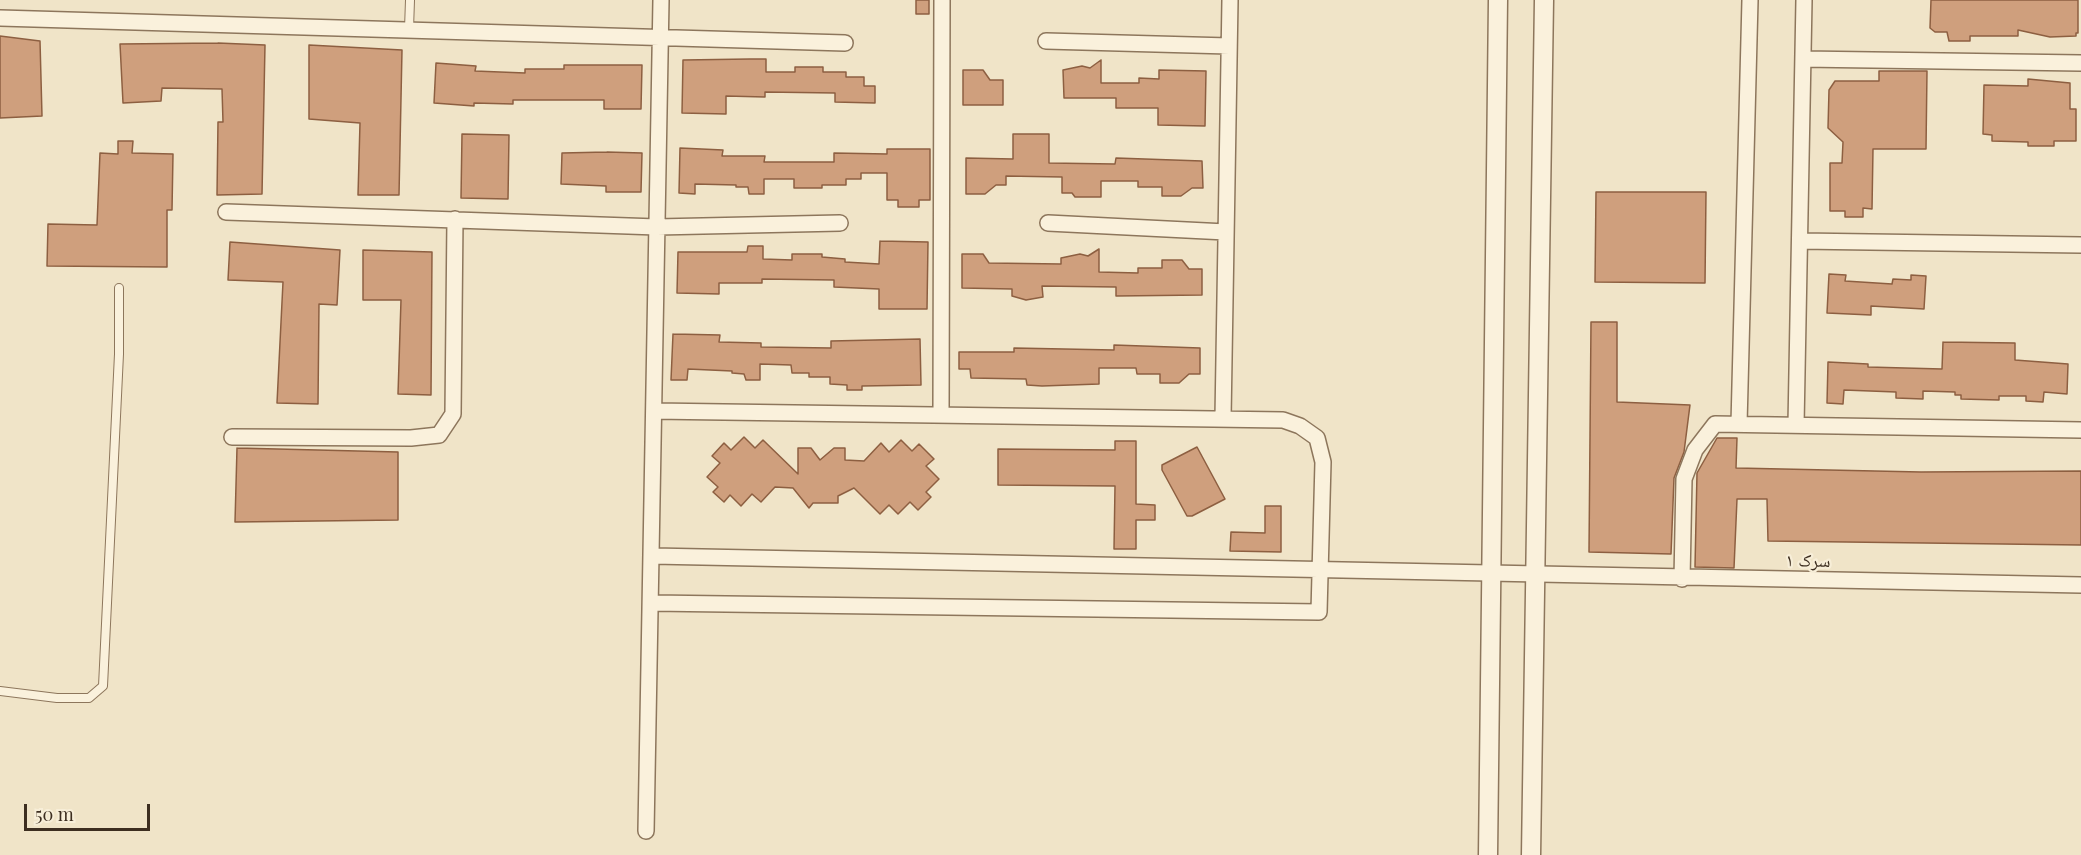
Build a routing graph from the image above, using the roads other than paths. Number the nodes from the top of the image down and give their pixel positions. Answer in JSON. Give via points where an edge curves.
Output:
{"nodes":[{"id":1,"x":410,"y":0,"type":"edge"},
{"id":2,"x":661,"y":0,"type":"edge"},
{"id":3,"x":942,"y":0,"type":"edge"},
{"id":4,"x":1230,"y":0,"type":"edge"},
{"id":5,"x":1498,"y":0,"type":"edge"},
{"id":6,"x":1544,"y":0,"type":"edge"},
{"id":7,"x":1750,"y":0,"type":"edge"},
{"id":8,"x":1804,"y":0,"type":"edge"},
{"id":9,"x":0,"y":18,"type":"edge"},
{"id":10,"x":409,"y":29,"type":"junction"},
{"id":11,"x":660,"y":39,"type":"junction"},
{"id":12,"x":1046,"y":41,"type":"dead end"},
{"id":13,"x":845,"y":43,"type":"dead end"},
{"id":14,"x":1229,"y":46,"type":"junction"},
{"id":15,"x":1803,"y":59,"type":"junction"},
{"id":16,"x":2081,"y":63,"type":"edge"},
{"id":17,"x":226,"y":212,"type":"dead end"},
{"id":18,"x":455,"y":219,"type":"junction"},
{"id":19,"x":840,"y":223,"type":"dead end"},
{"id":20,"x":1048,"y":223,"type":"dead end"},
{"id":21,"x":657,"y":227,"type":"junction"},
{"id":22,"x":1226,"y":232,"type":"junction"},
{"id":23,"x":1800,"y":241,"type":"junction"},
{"id":24,"x":2081,"y":245,"type":"edge"},
{"id":25,"x":119,"y":288,"type":"dead end"},
{"id":26,"x":654,"y":411,"type":"junction"},
{"id":27,"x":940,"y":415,"type":"junction"},
{"id":28,"x":1223,"y":418,"type":"junction"},
{"id":29,"x":1739,"y":424,"type":"junction"},
{"id":30,"x":1796,"y":425,"type":"junction"},
{"id":31,"x":2081,"y":430,"type":"edge"},
{"id":32,"x":232,"y":437,"type":"dead end"},
{"id":33,"x":653,"y":556,"type":"junction"},
{"id":34,"x":1321,"y":570,"type":"junction"},
{"id":35,"x":1490,"y":574,"type":"junction"},
{"id":36,"x":1534,"y":574,"type":"junction"},
{"id":37,"x":1682,"y":579,"type":"junction"},
{"id":38,"x":2081,"y":585,"type":"edge"},
{"id":39,"x":652,"y":603,"type":"junction"},
{"id":40,"x":0,"y":691,"type":"edge"},
{"id":41,"x":646,"y":831,"type":"dead end"},
{"id":42,"x":1488,"y":855,"type":"edge"},
{"id":43,"x":1531,"y":855,"type":"edge"}],
"edges":[{"from":1,"to":10,"type":"lane"},
{"from":2,"to":11,"type":"street"},
{"from":3,"to":27,"type":"street"},
{"from":4,"to":14,"type":"street"},
{"from":5,"to":35,"type":"street"},
{"from":6,"to":36,"type":"street"},
{"from":7,"to":29,"type":"street"},
{"from":8,"to":15,"type":"street"},
{"from":9,"to":10,"type":"street"},
{"from":10,"to":11,"type":"street"},
{"from":11,"to":13,"type":"street"},
{"from":11,"to":21,"type":"street"},
{"from":12,"to":14,"type":"street"},
{"from":14,"to":22,"type":"street"},
{"from":15,"to":16,"type":"street"},
{"from":15,"to":23,"type":"street"},
{"from":17,"to":18,"type":"street"},
{"from":18,"to":21,"type":"street"},
{"from":18,"to":32,"type":"street","via":[[453,414],[439,435]]},
{"from":19,"to":21,"type":"street"},
{"from":20,"to":22,"type":"street"},
{"from":21,"to":26,"type":"street"},
{"from":22,"to":28,"type":"street"},
{"from":23,"to":24,"type":"street"},
{"from":23,"to":30,"type":"street"},
{"from":25,"to":40,"type":"lane","via":[[103,686],[89,698]]},
{"from":26,"to":27,"type":"street"},
{"from":26,"to":33,"type":"street"},
{"from":27,"to":28,"type":"street"},
{"from":28,"to":34,"type":"street","via":[[1283,420],[1317,438],[1323,462]]},
{"from":29,"to":30,"type":"street"},
{"from":29,"to":37,"type":"street","via":[[1715,424],[1695,450],[1684,479]]},
{"from":30,"to":31,"type":"street"},
{"from":33,"to":34,"type":"street","name":"سرک ۱"},
{"from":33,"to":39,"type":"street"},
{"from":34,"to":35,"type":"street","name":"سرک ۱"},
{"from":34,"to":39,"type":"street","via":[[1319,612]]},
{"from":35,"to":36,"type":"street","name":"سرک ۱"},
{"from":35,"to":42,"type":"street"},
{"from":36,"to":37,"type":"street","name":"سرک ۱"},
{"from":36,"to":43,"type":"street"},
{"from":37,"to":38,"type":"street","name":"سرک ۱"},
{"from":39,"to":41,"type":"street"}]}
